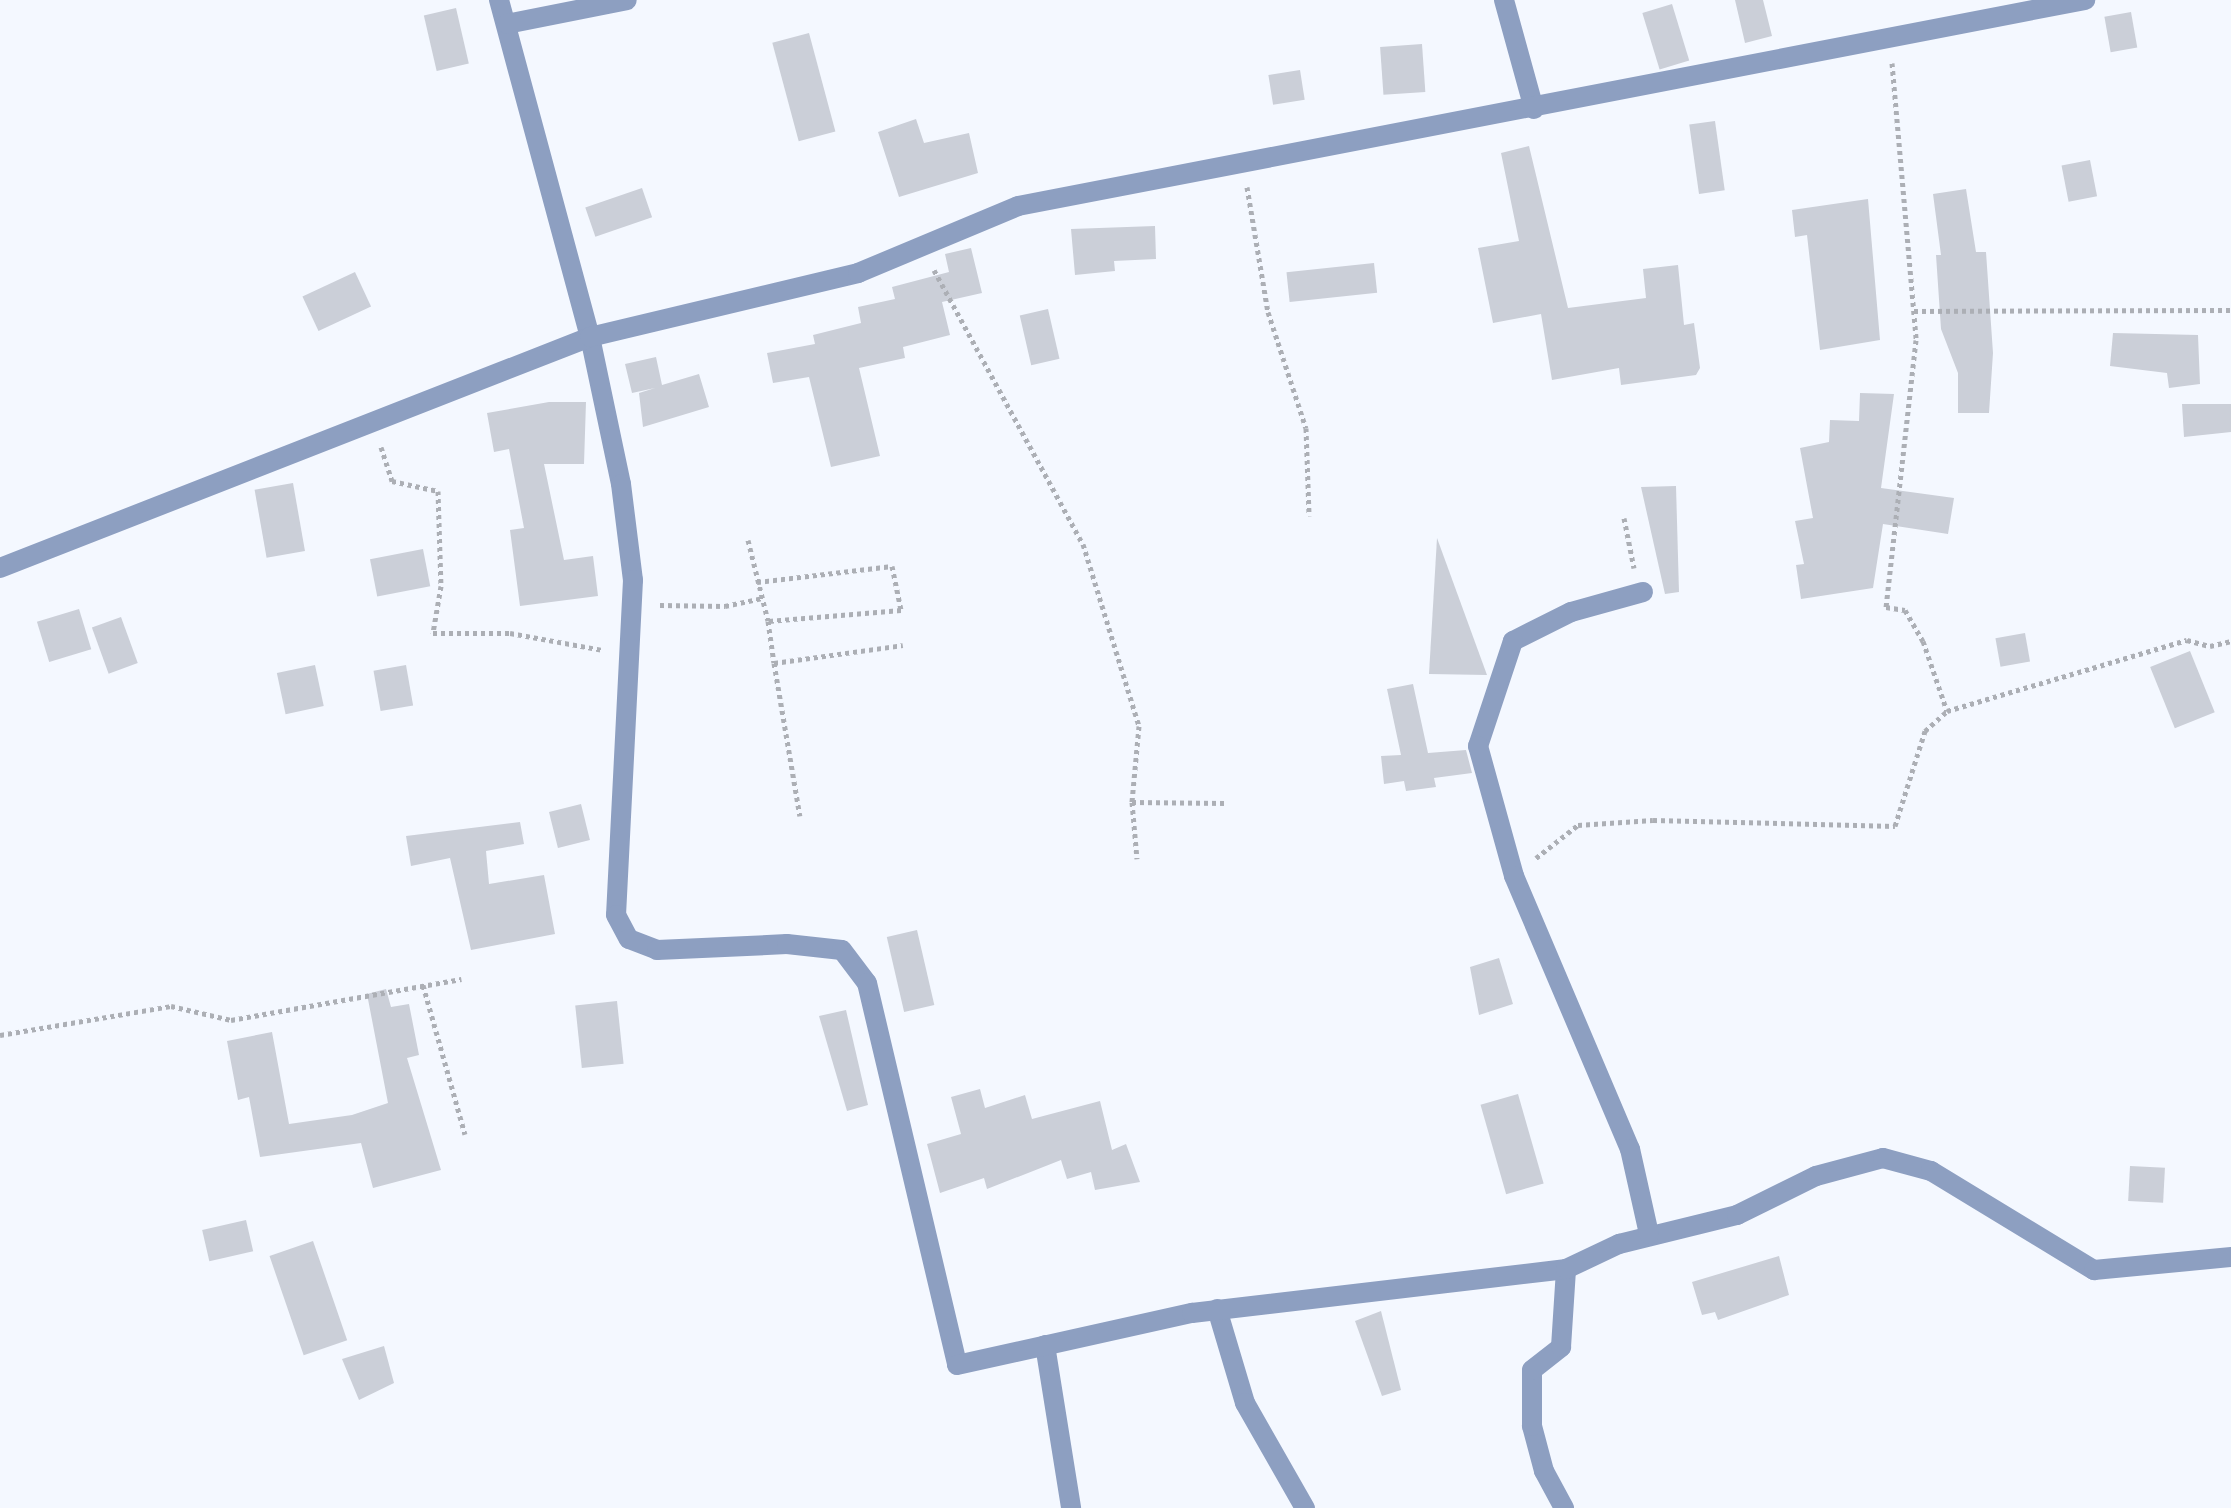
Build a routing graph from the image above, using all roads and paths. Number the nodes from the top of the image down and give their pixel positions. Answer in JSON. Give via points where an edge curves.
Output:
{"nodes":[{"id":1,"x":499,"y":0,"type":"edge"},
{"id":2,"x":627,"y":0,"type":"edge"},
{"id":3,"x":1504,"y":0,"type":"edge"},
{"id":4,"x":2085,"y":0,"type":"edge"},
{"id":5,"x":507,"y":24,"type":"junction"},
{"id":6,"x":1889,"y":39,"type":"junction"},
{"id":7,"x":1534,"y":109,"type":"junction"},
{"id":8,"x":1243,"y":162,"type":"junction"},
{"id":9,"x":920,"y":244,"type":"junction"},
{"id":10,"x":2231,"y":310,"type":"edge"},
{"id":11,"x":1914,"y":311,"type":"junction"},
{"id":12,"x":590,"y":337,"type":"junction"},
{"id":13,"x":372,"y":420,"type":"junction"},
{"id":14,"x":1309,"y":516,"type":"dead end"},
{"id":15,"x":1624,"y":518,"type":"dead end"},
{"id":16,"x":748,"y":540,"type":"dead end"},
{"id":17,"x":0,"y":568,"type":"edge"},
{"id":18,"x":757,"y":582,"type":"junction"},
{"id":19,"x":1643,"y":592,"type":"joint"},
{"id":20,"x":762,"y":598,"type":"junction"},
{"id":21,"x":631,"y":605,"type":"junction"},
{"id":22,"x":768,"y":621,"type":"junction"},
{"id":23,"x":2231,"y":641,"type":"edge"},
{"id":24,"x":903,"y":645,"type":"dead end"},
{"id":25,"x":628,"y":655,"type":"junction"},
{"id":26,"x":774,"y":663,"type":"junction"},
{"id":27,"x":1947,"y":711,"type":"junction"},
{"id":28,"x":1132,"y":802,"type":"junction"},
{"id":29,"x":1225,"y":803,"type":"dead end"},
{"id":30,"x":800,"y":816,"type":"dead end"},
{"id":31,"x":1137,"y":859,"type":"dead end"},
{"id":32,"x":1514,"y":876,"type":"junction"},
{"id":33,"x":461,"y":979,"type":"dead end"},
{"id":34,"x":423,"y":985,"type":"junction"},
{"id":35,"x":0,"y":1035,"type":"edge"},
{"id":36,"x":465,"y":1134,"type":"dead end"},
{"id":37,"x":1649,"y":1234,"type":"junction"},
{"id":38,"x":2231,"y":1257,"type":"edge"},
{"id":39,"x":1566,"y":1269,"type":"junction"},
{"id":40,"x":1217,"y":1309,"type":"junction"},
{"id":41,"x":1045,"y":1345,"type":"junction"},
{"id":42,"x":1071,"y":1508,"type":"edge"},
{"id":43,"x":1305,"y":1508,"type":"edge"},
{"id":44,"x":1564,"y":1508,"type":"edge"}],
"edges":[{"from":1,"to":5,"type":"street"},
{"from":2,"to":5,"type":"street"},
{"from":3,"to":7,"type":"street"},
{"from":4,"to":6,"type":"street"},
{"from":5,"to":12,"type":"street"},
{"from":6,"to":7,"type":"street"},
{"from":6,"to":11,"type":"path"},
{"from":7,"to":8,"type":"street"},
{"from":8,"to":9,"type":"street","via":[[1018,206]]},
{"from":8,"to":14,"type":"path","via":[[1268,312],[1306,428]]},
{"from":9,"to":12,"type":"street","via":[[858,273]]},
{"from":9,"to":28,"type":"path","via":[[1083,544],[1139,726]]},
{"from":10,"to":11,"type":"path"},
{"from":11,"to":27,"type":"path","via":[[1916,340],[1886,607],[1905,610],[1923,641]]},
{"from":12,"to":13,"type":"street"},
{"from":12,"to":21,"type":"street","via":[[621,484]]},
{"from":13,"to":17,"type":"street"},
{"from":13,"to":25,"type":"path","via":[[392,481],[438,491],[441,586],[433,633],[510,633]]},
{"from":15,"to":19,"type":"path"},
{"from":16,"to":18,"type":"path"},
{"from":18,"to":20,"type":"path"},
{"from":18,"to":22,"type":"path","via":[[892,566],[901,610]]},
{"from":19,"to":32,"type":"street","via":[[1571,612],[1513,641],[1478,746]]},
{"from":20,"to":21,"type":"path","via":[[725,606]]},
{"from":20,"to":22,"type":"path"},
{"from":21,"to":25,"type":"street"},
{"from":22,"to":26,"type":"path"},
{"from":23,"to":27,"type":"path","via":[[2210,646],[2187,640]]},
{"from":24,"to":26,"type":"path"},
{"from":25,"to":41,"type":"street","via":[[616,915],[629,939],[657,950],[787,944],[842,950],[867,983],[957,1365]]},
{"from":26,"to":30,"type":"path"},
{"from":27,"to":32,"type":"path","via":[[1925,731],[1895,826],[1653,820],[1578,825]]},
{"from":28,"to":29,"type":"path"},
{"from":28,"to":31,"type":"path"},
{"from":32,"to":37,"type":"street","via":[[1630,1149]]},
{"from":33,"to":34,"type":"path"},
{"from":34,"to":35,"type":"path","via":[[231,1020],[171,1006]]},
{"from":34,"to":36,"type":"path"},
{"from":37,"to":38,"type":"street","via":[[1737,1215],[1816,1176],[1883,1158],[1931,1171],[2094,1270]]},
{"from":37,"to":39,"type":"street"},
{"from":39,"to":40,"type":"street"},
{"from":39,"to":44,"type":"street","via":[[1561,1347],[1532,1370],[1532,1426],[1544,1471]]},
{"from":40,"to":41,"type":"street"},
{"from":40,"to":43,"type":"street","via":[[1245,1403]]},
{"from":41,"to":42,"type":"street"}]}
